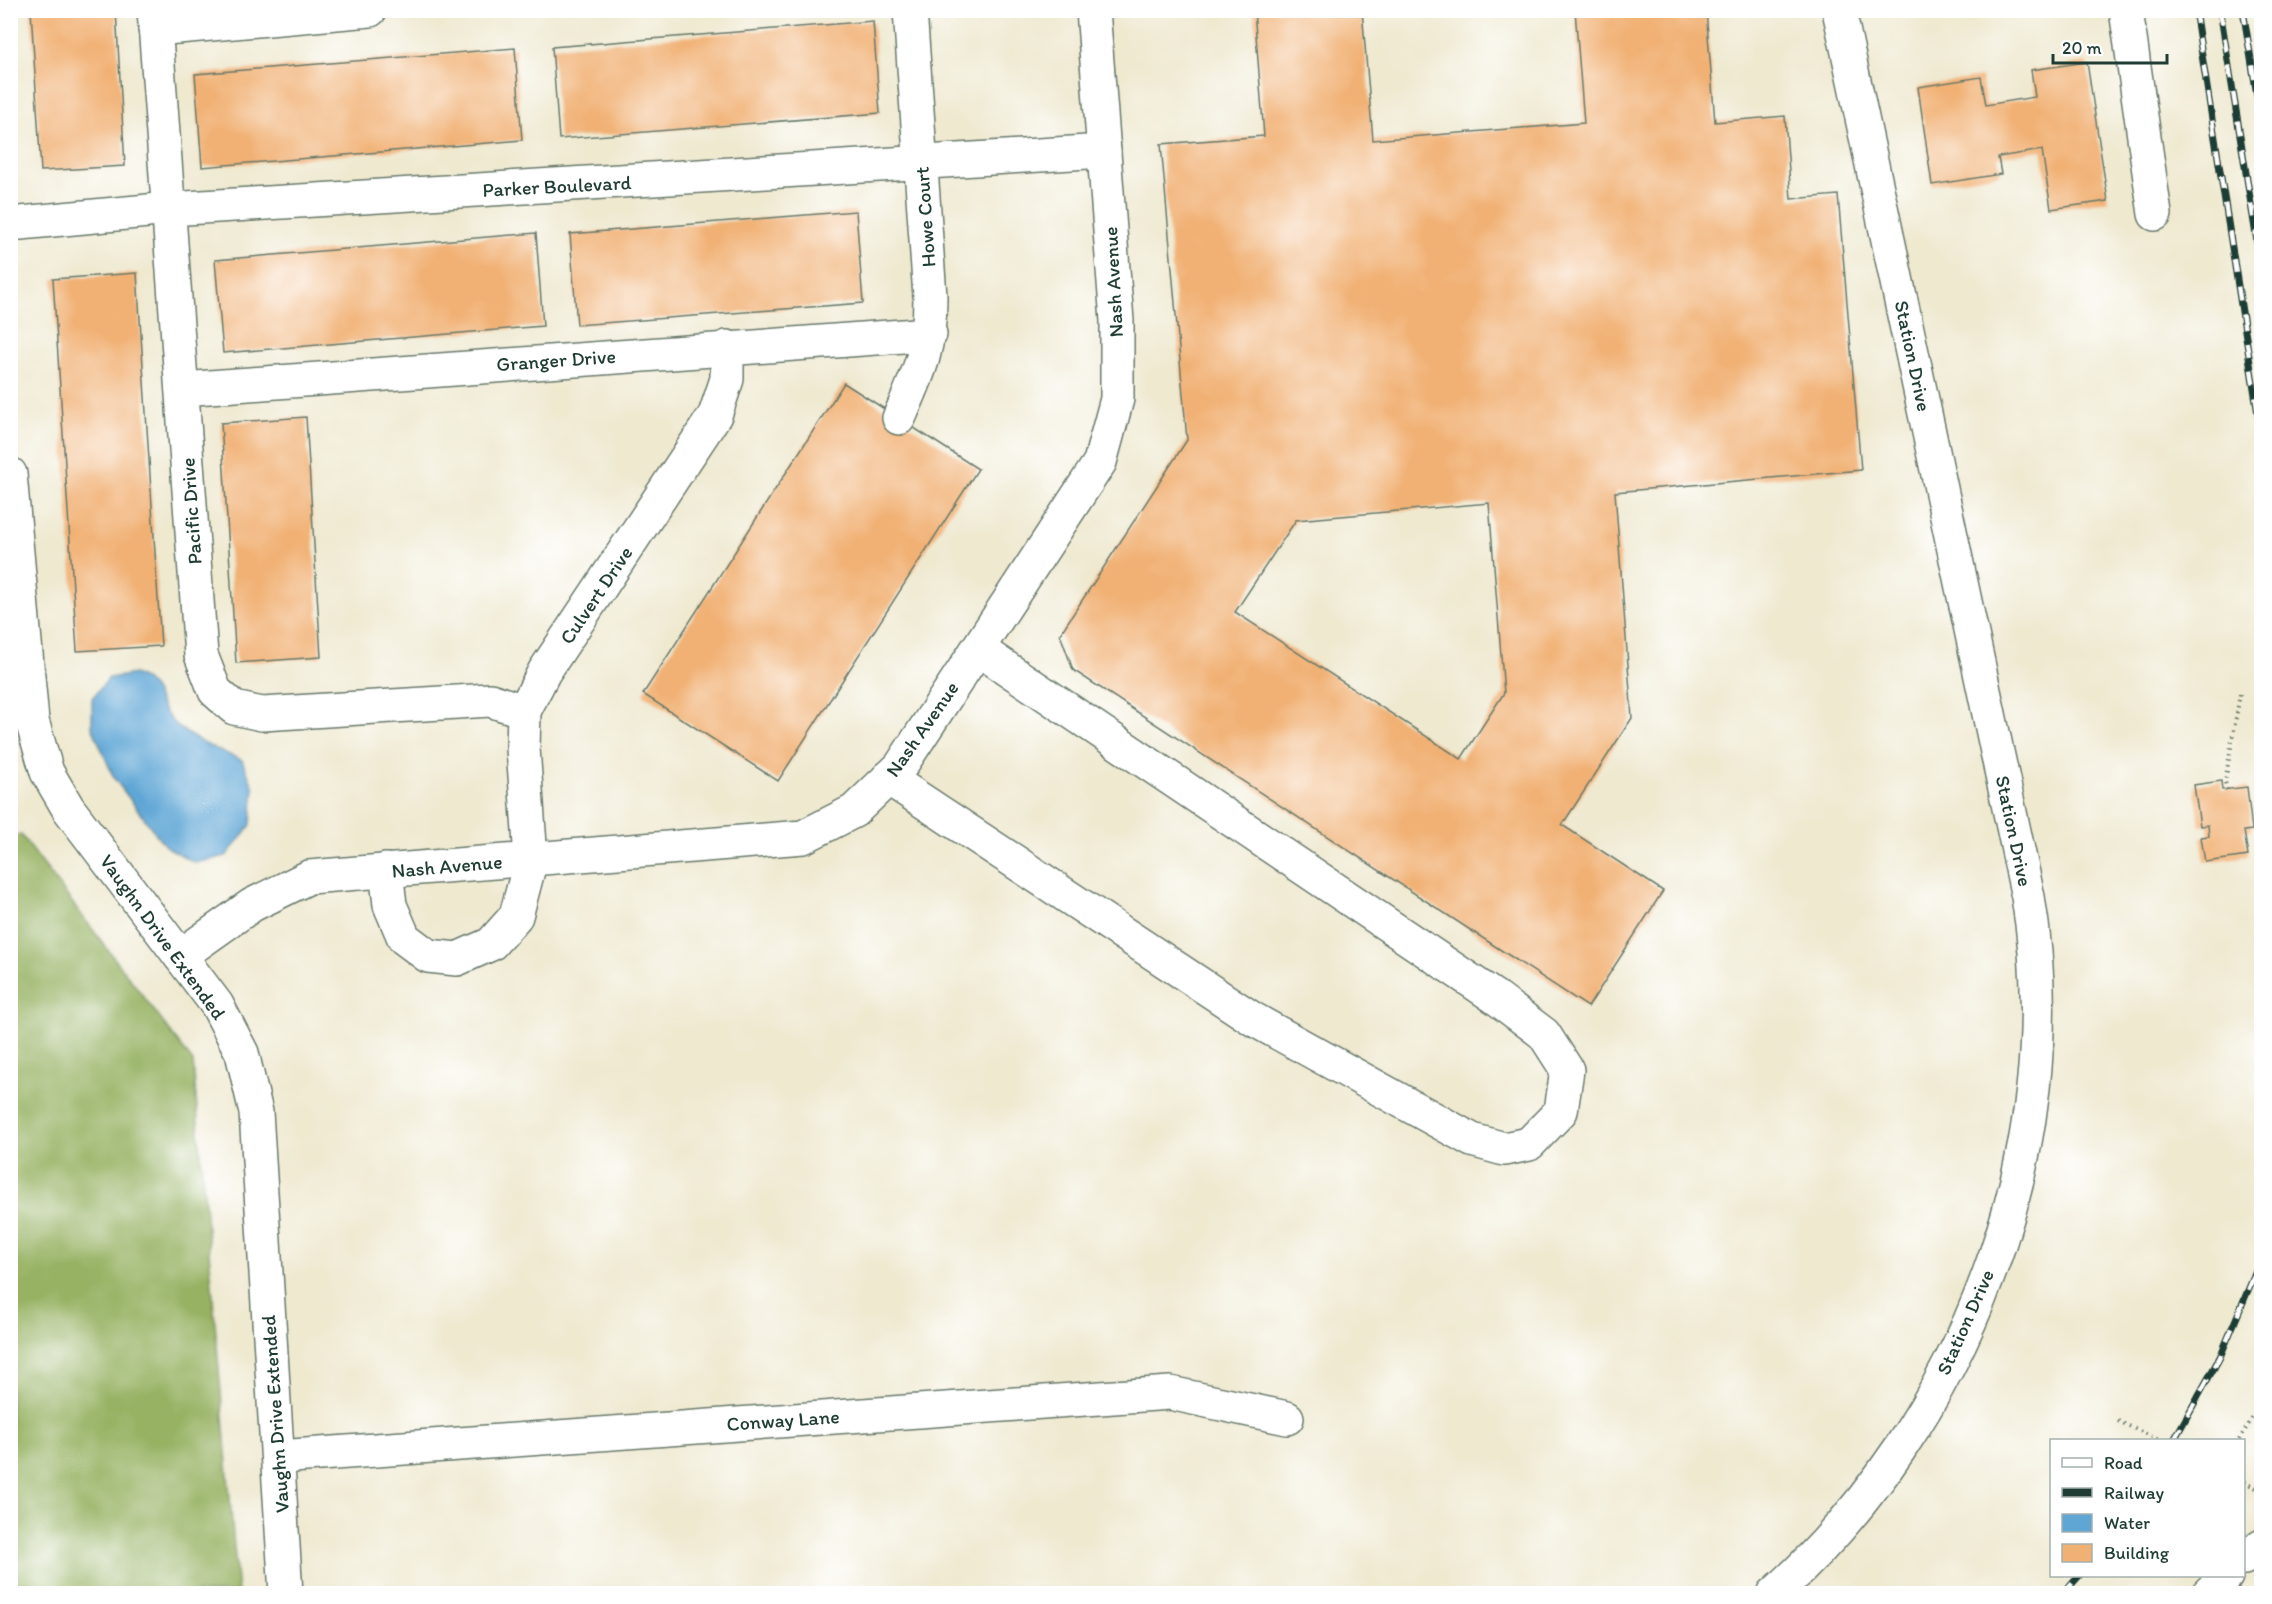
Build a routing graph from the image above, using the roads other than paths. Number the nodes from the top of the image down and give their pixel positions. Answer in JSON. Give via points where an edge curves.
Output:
{"nodes":[{"id":1,"x":370,"y":10,"type":"edge"},
{"id":2,"x":910,"y":10,"type":"edge"},
{"id":3,"x":1093,"y":10,"type":"edge"},
{"id":4,"x":1839,"y":10,"type":"edge"},
{"id":5,"x":2126,"y":10,"type":"edge"},
{"id":6,"x":154,"y":20,"type":"edge"},
{"id":7,"x":1104,"y":151,"type":"junction"},
{"id":8,"x":921,"y":164,"type":"junction"},
{"id":9,"x":170,"y":209,"type":"junction"},
{"id":10,"x":2155,"y":214,"type":"dead end"},
{"id":11,"x":10,"y":224,"type":"edge"},
{"id":12,"x":930,"y":334,"type":"junction"},
{"id":13,"x":727,"y":347,"type":"junction"},
{"id":14,"x":182,"y":388,"type":"junction"},
{"id":15,"x":899,"y":418,"type":"dead end"},
{"id":16,"x":10,"y":474,"type":"edge"},
{"id":17,"x":978,"y":649,"type":"junction"},
{"id":18,"x":524,"y":711,"type":"junction"},
{"id":19,"x":888,"y":778,"type":"junction"},
{"id":20,"x":531,"y":859,"type":"junction"},
{"id":21,"x":386,"y":870,"type":"junction"},
{"id":22,"x":180,"y":956,"type":"junction"},
{"id":23,"x":1287,"y":1418,"type":"dead end"},
{"id":24,"x":278,"y":1457,"type":"junction"},
{"id":25,"x":2262,"y":1546,"type":"edge"},
{"id":26,"x":2245,"y":1557,"type":"edge"},
{"id":27,"x":2224,"y":1577,"type":"edge"},
{"id":28,"x":286,"y":1593,"type":"edge"},
{"id":29,"x":1774,"y":1593,"type":"edge"},
{"id":30,"x":2208,"y":1593,"type":"edge"}],
"edges":[{"from":1,"to":6,"type":"street"},
{"from":2,"to":8,"type":"street","name":"Howe Court"},
{"from":3,"to":7,"type":"street","name":"Nash Avenue"},
{"from":4,"to":29,"type":"street","name":"Station Drive","via":[[2025,885],[2037,979],[2035,1074],[2018,1173],[1994,1256],[1938,1385],[1886,1467],[1823,1546]]},
{"from":5,"to":10,"type":"street"},
{"from":6,"to":9,"type":"street","name":"Pacific Drive"},
{"from":7,"to":8,"type":"street","name":"Parker Boulevard"},
{"from":7,"to":17,"type":"street","name":"Nash Avenue","via":[[1117,321],[1117,399],[1100,462]]},
{"from":8,"to":9,"type":"street","name":"Parker Boulevard"},
{"from":8,"to":12,"type":"street","name":"Howe Court"},
{"from":9,"to":11,"type":"street","name":"Parker Boulevard"},
{"from":9,"to":14,"type":"street","name":"Pacific Drive"},
{"from":12,"to":13,"type":"street","name":"Granger Drive"},
{"from":12,"to":15,"type":"street","name":"Howe Court","via":[[923,364]]},
{"from":13,"to":14,"type":"street","name":"Granger Drive"},
{"from":13,"to":18,"type":"street","name":"Culvert Drive","via":[[727,379],[715,415],[544,672]]},
{"from":14,"to":18,"type":"street","name":"Pacific Drive","via":[[201,655],[215,691],[234,708],[262,714],[490,700]]},
{"from":16,"to":22,"type":"street","name":"Vaughn Drive Extended","via":[[32,721],[47,772],[68,808]]},
{"from":17,"to":19,"type":"street","name":"Nash Avenue","via":[[900,767]]},
{"from":17,"to":19,"type":"street","via":[[1486,990],[1544,1035],[1567,1070],[1561,1111],[1529,1144],[1504,1149],[1472,1140],[1253,1019]]},
{"from":18,"to":20,"type":"street","name":"Culvert Drive"},
{"from":19,"to":20,"type":"street","name":"Nash Avenue","via":[[854,811],[803,837]]},
{"from":20,"to":21,"type":"street","name":"Nash Avenue"},
{"from":20,"to":21,"type":"street","name":"Culvert Drive","via":[[516,916],[491,944],[457,959],[428,956],[404,938],[390,905]]},
{"from":21,"to":22,"type":"street","name":"Nash Avenue","via":[[309,877],[252,905]]},
{"from":22,"to":24,"type":"street","name":"Vaughn Drive Extended","via":[[217,1005],[242,1053],[256,1112]]},
{"from":23,"to":24,"type":"street","name":"Conway Lane","via":[[1170,1393]]},
{"from":24,"to":28,"type":"street","name":"Vaughn Drive Extended"},
{"from":25,"to":26,"type":"street"},
{"from":27,"to":30,"type":"street"}]}
